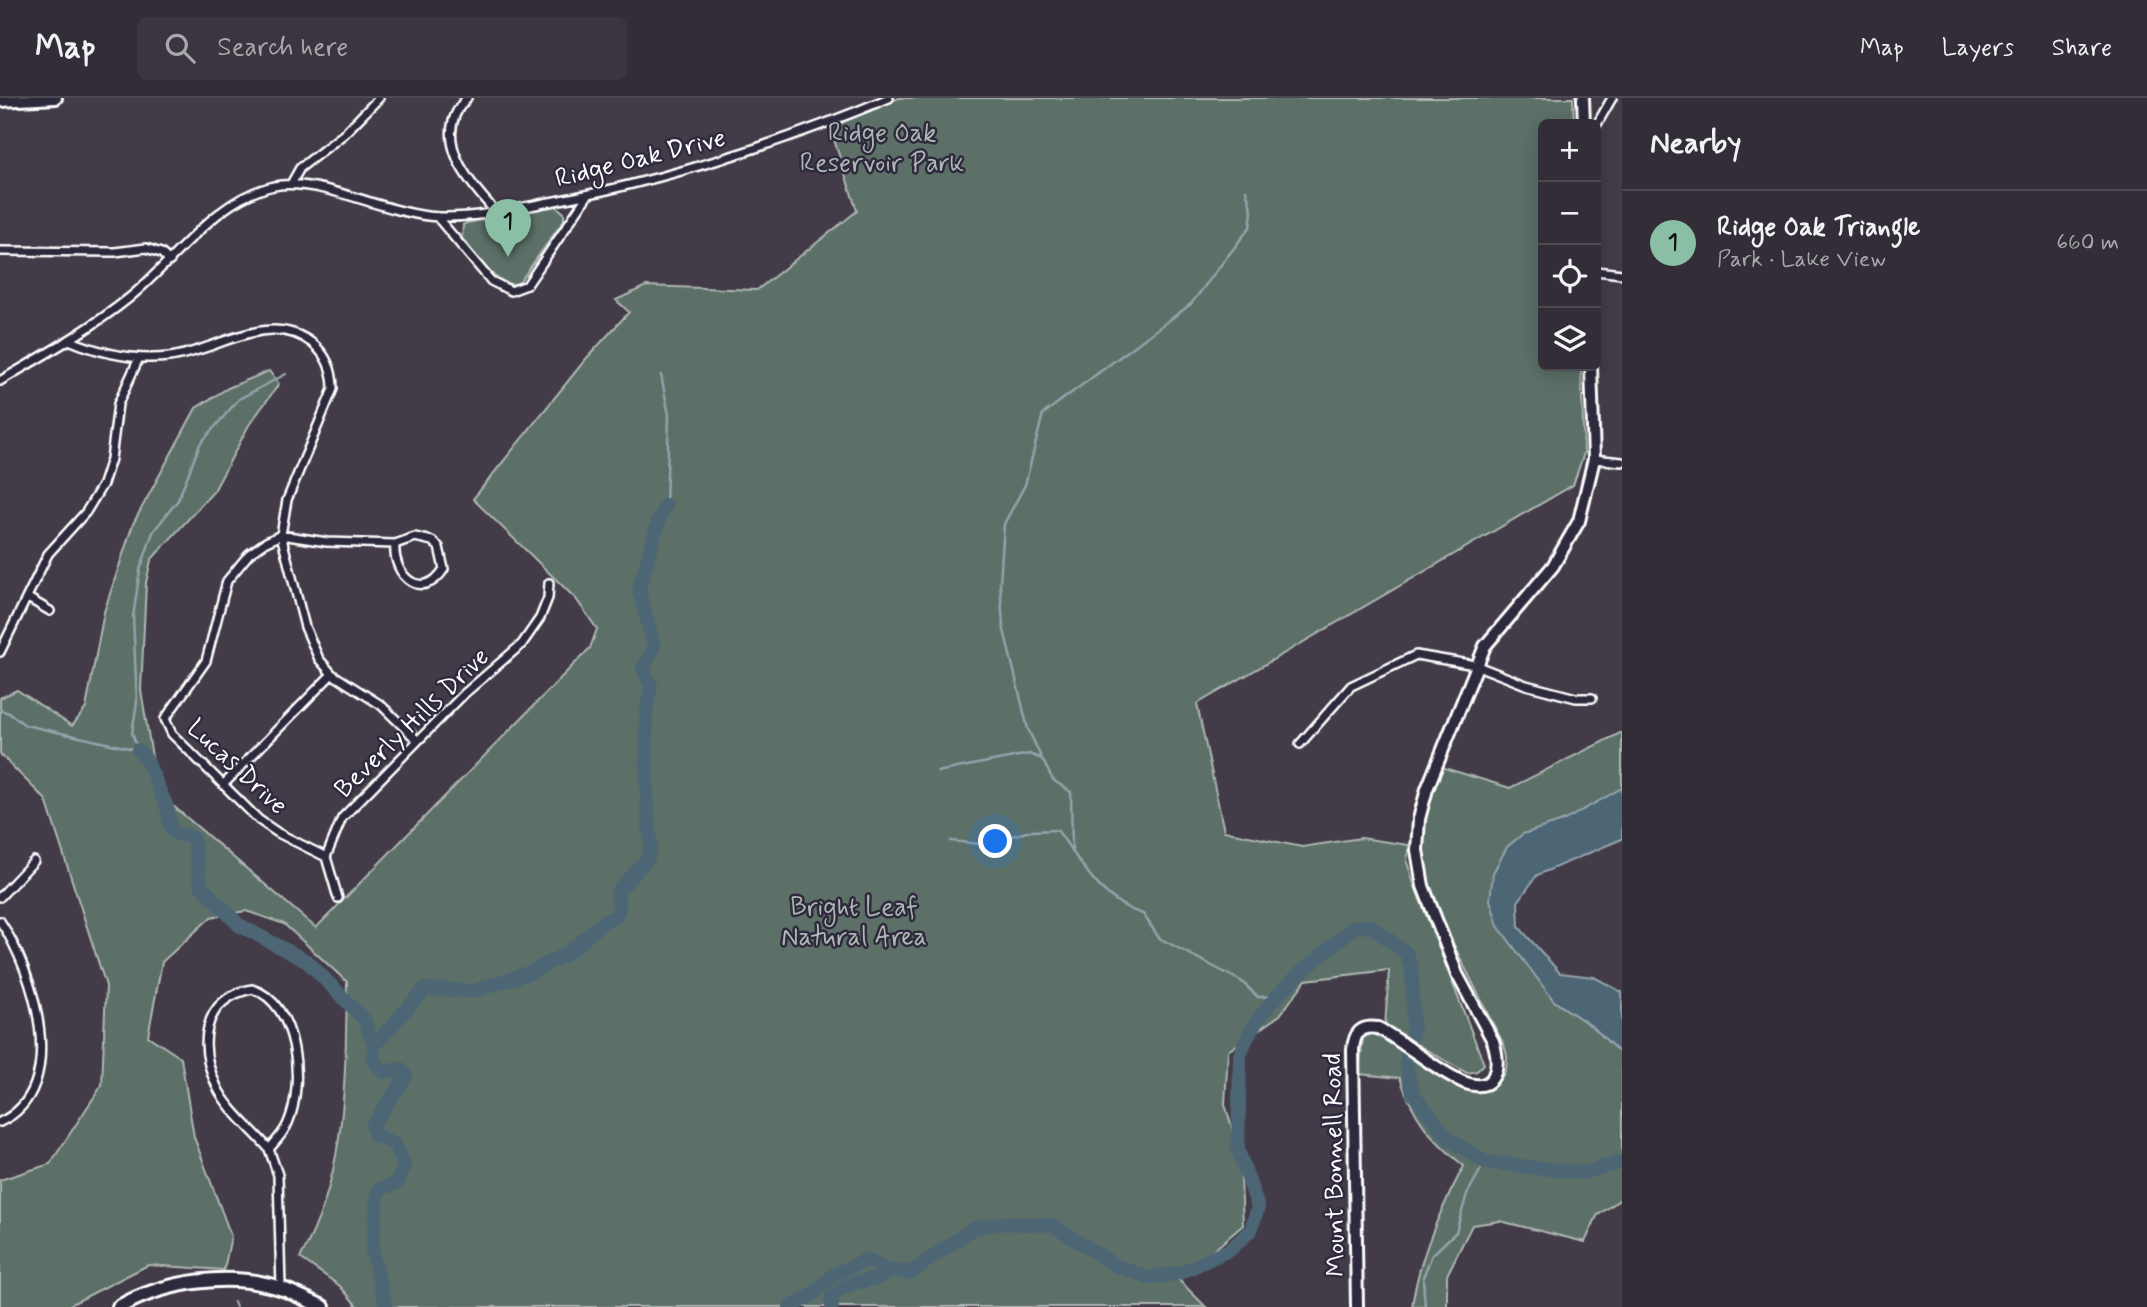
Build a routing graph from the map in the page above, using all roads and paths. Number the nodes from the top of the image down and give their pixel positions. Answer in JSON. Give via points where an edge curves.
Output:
{"nodes":[{"id":1,"x":56,"y":98,"type":"edge"},
{"id":2,"x":379,"y":98,"type":"edge"},
{"id":3,"x":889,"y":98,"type":"edge"},
{"id":4,"x":1583,"y":98,"type":"edge"},
{"id":5,"x":1612,"y":98,"type":"edge"},
{"id":6,"x":461,"y":100,"type":"edge"},
{"id":7,"x":0,"y":102,"type":"edge"},
{"id":8,"x":1584,"y":119,"type":"edge"},
{"id":9,"x":1600,"y":119,"type":"edge"},
{"id":10,"x":291,"y":184,"type":"junction"},
{"id":11,"x":588,"y":195,"type":"junction"},
{"id":12,"x":496,"y":212,"type":"junction"},
{"id":13,"x":437,"y":217,"type":"junction"},
{"id":14,"x":0,"y":251,"type":"edge"},
{"id":15,"x":170,"y":261,"type":"junction"},
{"id":16,"x":1601,"y":271,"type":"edge"},
{"id":17,"x":1622,"y":274,"type":"edge"},
{"id":18,"x":69,"y":340,"type":"junction"},
{"id":19,"x":139,"y":358,"type":"junction"},
{"id":20,"x":1591,"y":371,"type":"edge"},
{"id":21,"x":0,"y":381,"type":"edge"},
{"id":22,"x":1594,"y":459,"type":"junction"},
{"id":23,"x":1622,"y":462,"type":"edge"},
{"id":24,"x":281,"y":535,"type":"junction"},
{"id":25,"x":395,"y":544,"type":"junction"},
{"id":26,"x":549,"y":583,"type":"dead end"},
{"id":27,"x":28,"y":597,"type":"junction"},
{"id":28,"x":50,"y":611,"type":"dead end"},
{"id":29,"x":0,"y":652,"type":"edge"},
{"id":30,"x":1475,"y":665,"type":"junction"},
{"id":31,"x":332,"y":674,"type":"junction"},
{"id":32,"x":1592,"y":698,"type":"dead end"},
{"id":33,"x":417,"y":740,"type":"junction"},
{"id":34,"x":1300,"y":744,"type":"dead end"},
{"id":35,"x":224,"y":784,"type":"junction"},
{"id":36,"x":326,"y":857,"type":"junction"},
{"id":37,"x":34,"y":861,"type":"dead end"},
{"id":38,"x":0,"y":897,"type":"edge"},
{"id":39,"x":338,"y":898,"type":"dead end"},
{"id":40,"x":0,"y":921,"type":"edge"},
{"id":41,"x":0,"y":1122,"type":"edge"},
{"id":42,"x":269,"y":1149,"type":"junction"},
{"id":43,"x":281,"y":1289,"type":"junction"},
{"id":44,"x":119,"y":1307,"type":"edge"},
{"id":45,"x":323,"y":1307,"type":"edge"},
{"id":46,"x":1357,"y":1307,"type":"edge"}],
"edges":[{"from":1,"to":7,"type":"street"},
{"from":2,"to":10,"type":"street","via":[[344,134],[300,168]]},
{"from":3,"to":11,"type":"street","name":"Ridge Oak Drive","via":[[692,170]]},
{"from":4,"to":8,"type":"street"},
{"from":5,"to":9,"type":"street"},
{"from":6,"to":12,"type":"street","via":[[452,133],[456,157],[468,180]]},
{"from":10,"to":13,"type":"street","name":"Ridge Oak Drive"},
{"from":10,"to":15,"type":"street","name":"Ridge Oak Drive","via":[[253,193],[219,214]]},
{"from":11,"to":12,"type":"street","name":"Ridge Oak Drive"},
{"from":11,"to":13,"type":"street","via":[[527,285],[511,291],[491,281]]},
{"from":12,"to":13,"type":"street","name":"Ridge Oak Drive"},
{"from":14,"to":15,"type":"street","via":[[146,248]]},
{"from":15,"to":18,"type":"street","name":"Ridge Oak Drive","via":[[132,296]]},
{"from":16,"to":17,"type":"street"},
{"from":18,"to":19,"type":"street","via":[[93,350]]},
{"from":18,"to":21,"type":"street","name":"Ridge Oak Drive"},
{"from":19,"to":24,"type":"street","via":[[194,353],[252,331],[270,329],[286,331],[318,348],[333,374],[333,389],[287,500]]},
{"from":19,"to":27,"type":"street","via":[[118,404],[103,484],[86,512],[48,554]]},
{"from":20,"to":22,"type":"street","name":"Mount Bonnell Road"},
{"from":22,"to":23,"type":"street"},
{"from":22,"to":30,"type":"street","name":"Mount Bonnell Road","via":[[1579,521],[1565,549],[1485,646]]},
{"from":24,"to":25,"type":"street"},
{"from":24,"to":31,"type":"street","via":[[311,644]]},
{"from":24,"to":35,"type":"street","name":"Lucas Drive","via":[[249,554],[227,581],[206,660],[165,719],[172,734]]},
{"from":25,"to":25,"type":"street","via":[[398,570],[405,579],[428,584],[438,579],[444,569],[439,547],[432,541],[415,537]]},
{"from":26,"to":33,"type":"street","name":"Beverly Hills Drive","via":[[548,598],[530,634]]},
{"from":27,"to":28,"type":"street"},
{"from":27,"to":29,"type":"street"},
{"from":30,"to":32,"type":"street","via":[[1526,685]]},
{"from":30,"to":34,"type":"street","via":[[1416,655],[1351,686]]},
{"from":30,"to":46,"type":"street","name":"Mount Bonnell Road","via":[[1427,789],[1417,850],[1423,886],[1457,974],[1493,1041],[1496,1074],[1491,1081],[1461,1081],[1404,1043],[1370,1027],[1359,1031],[1353,1041]]},
{"from":31,"to":33,"type":"street","via":[[381,705]]},
{"from":31,"to":35,"type":"street"},
{"from":33,"to":36,"type":"street","name":"Beverly Hills Drive","via":[[350,806]]},
{"from":35,"to":36,"type":"street","name":"Lucas Drive","via":[[278,833]]},
{"from":36,"to":39,"type":"street"},
{"from":37,"to":38,"type":"street"},
{"from":40,"to":41,"type":"street","via":[[30,983],[39,1039],[39,1067],[30,1096]]},
{"from":42,"to":42,"type":"street","via":[[283,1133],[292,1108],[295,1054],[282,1012],[264,993],[252,989],[230,994],[213,1012],[207,1046],[218,1089]]},
{"from":42,"to":43,"type":"street","via":[[278,1175]]},
{"from":43,"to":44,"type":"main road","via":[[242,1281],[204,1282],[169,1286]]},
{"from":43,"to":45,"type":"main road"}]}
